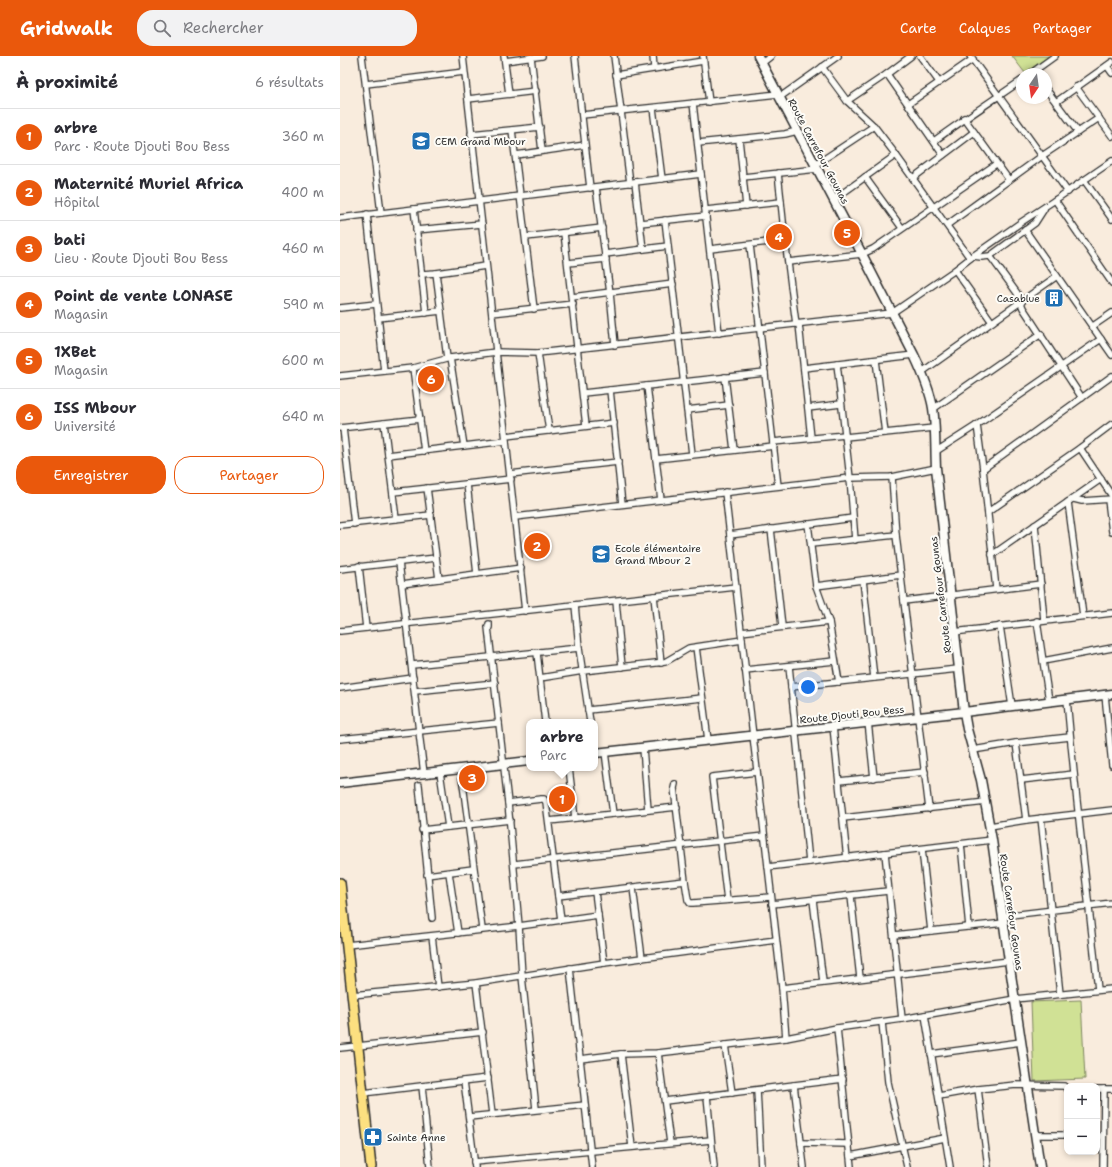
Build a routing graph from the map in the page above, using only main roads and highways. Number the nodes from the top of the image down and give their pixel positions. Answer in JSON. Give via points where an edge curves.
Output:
{"nodes":[{"id":1,"x":760,"y":59,"type":"edge"},
{"id":2,"x":1109,"y":694,"type":"edge"},
{"id":3,"x":964,"y":712,"type":"junction"},
{"id":4,"x":598,"y":753,"type":"edge"},
{"id":5,"x":526,"y":761,"type":"edge"},
{"id":6,"x":340,"y":784,"type":"edge"},
{"id":7,"x":340,"y":884,"type":"edge"},
{"id":8,"x":343,"y":931,"type":"edge"},
{"id":9,"x":371,"y":1167,"type":"edge"},
{"id":10,"x":1040,"y":1167,"type":"edge"}],
"edges":[{"from":1,"to":3,"type":"main road","name":"Route Carrefour Gounas","via":[[914,355],[928,390],[933,409],[936,468]]},
{"from":2,"to":3,"type":"main road","name":"Route Djouti Bou Bess"},
{"from":3,"to":4,"type":"main road","name":"Route Djouti Bou Bess"},
{"from":3,"to":10,"type":"main road","name":"Route Carrefour Gounas","via":[[986,802]]},
{"from":5,"to":6,"type":"main road"},
{"from":7,"to":8,"type":"highway"},
{"from":8,"to":9,"type":"highway","via":[[347,945]]}]}
